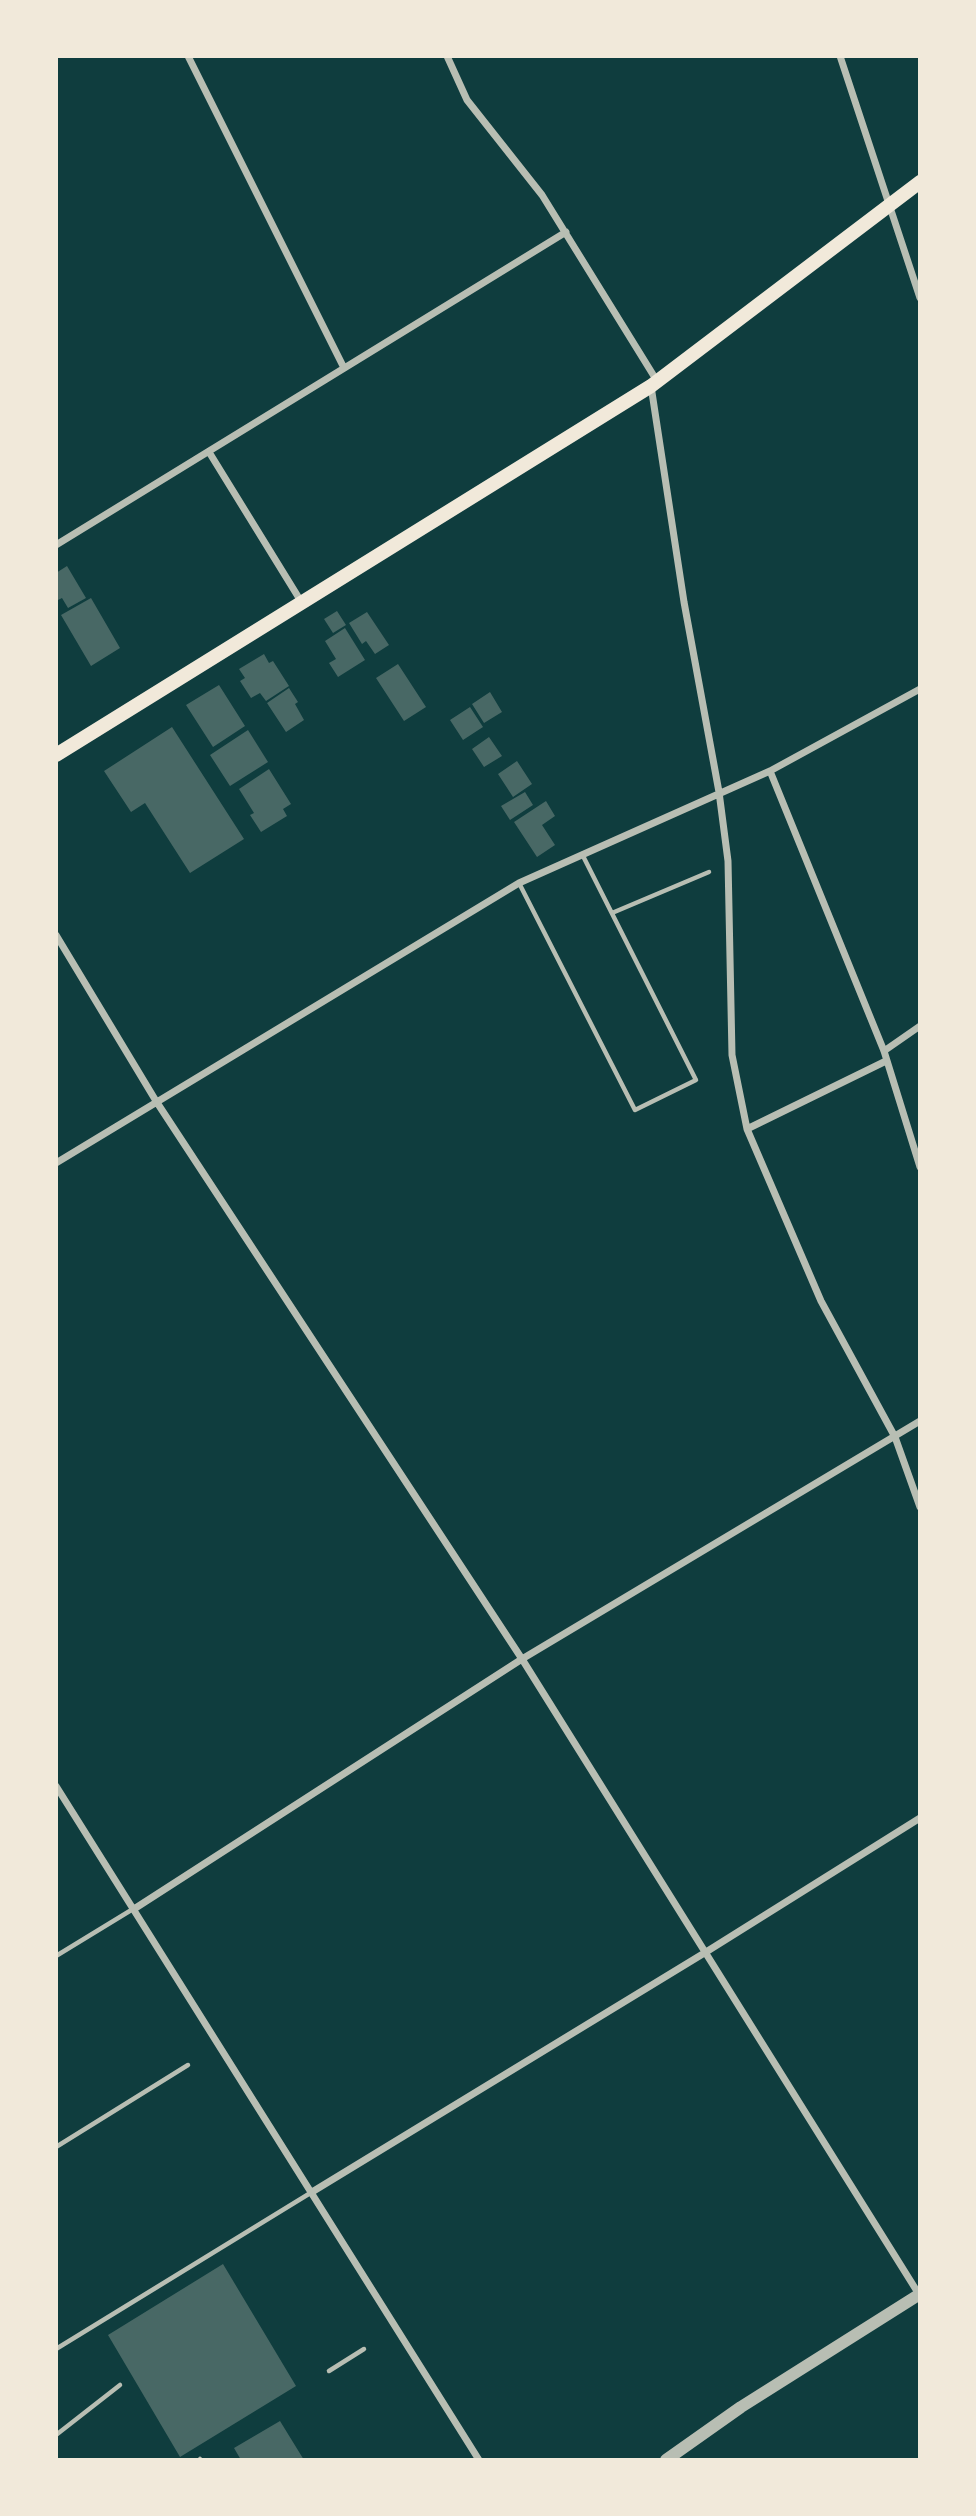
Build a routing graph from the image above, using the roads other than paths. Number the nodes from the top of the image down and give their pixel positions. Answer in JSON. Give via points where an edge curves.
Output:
{"nodes":[{"id":1,"x":188,"y":56,"type":"edge"},
{"id":2,"x":447,"y":56,"type":"edge"},
{"id":3,"x":840,"y":56,"type":"edge"},
{"id":4,"x":920,"y":182,"type":"edge"},
{"id":5,"x":888,"y":205,"type":"junction"},
{"id":6,"x":566,"y":232,"type":"junction"},
{"id":7,"x":920,"y":298,"type":"edge"},
{"id":8,"x":344,"y":368,"type":"junction"},
{"id":9,"x":654,"y":384,"type":"junction"},
{"id":10,"x":209,"y":452,"type":"junction"},
{"id":11,"x":56,"y":545,"type":"edge"},
{"id":12,"x":302,"y":603,"type":"junction"},
{"id":13,"x":920,"y":689,"type":"edge"},
{"id":14,"x":56,"y":755,"type":"edge"},
{"id":15,"x":770,"y":771,"type":"junction"},
{"id":16,"x":719,"y":792,"type":"junction"},
{"id":17,"x":582,"y":854,"type":"junction"},
{"id":18,"x":709,"y":872,"type":"dead end"},
{"id":19,"x":519,"y":883,"type":"junction"},
{"id":20,"x":612,"y":913,"type":"junction"},
{"id":21,"x":56,"y":935,"type":"edge"},
{"id":22,"x":920,"y":1026,"type":"edge"},
{"id":23,"x":884,"y":1051,"type":"junction"},
{"id":24,"x":886,"y":1060,"type":"junction"},
{"id":25,"x":156,"y":1101,"type":"junction"},
{"id":26,"x":747,"y":1129,"type":"junction"},
{"id":27,"x":56,"y":1163,"type":"edge"},
{"id":28,"x":920,"y":1167,"type":"edge"},
{"id":29,"x":920,"y":1421,"type":"edge"},
{"id":30,"x":895,"y":1437,"type":"junction"},
{"id":31,"x":920,"y":1507,"type":"edge"},
{"id":32,"x":522,"y":1659,"type":"junction"},
{"id":33,"x":56,"y":1786,"type":"edge"},
{"id":34,"x":920,"y":1818,"type":"edge"},
{"id":35,"x":134,"y":1909,"type":"junction"},
{"id":36,"x":706,"y":1952,"type":"junction"},
{"id":37,"x":56,"y":1956,"type":"edge"},
{"id":38,"x":188,"y":2066,"type":"dead end"},
{"id":39,"x":56,"y":2147,"type":"edge"},
{"id":40,"x":312,"y":2192,"type":"junction"},
{"id":41,"x":920,"y":2295,"type":"edge"},
{"id":42,"x":56,"y":2349,"type":"edge"},
{"id":43,"x":364,"y":2349,"type":"dead end"},
{"id":44,"x":329,"y":2371,"type":"dead end"},
{"id":45,"x":120,"y":2385,"type":"dead end"},
{"id":46,"x":56,"y":2435,"type":"edge"},
{"id":47,"x":479,"y":2460,"type":"edge"},
{"id":48,"x":666,"y":2460,"type":"edge"}],
"edges":[{"from":1,"to":8,"type":"street"},
{"from":2,"to":6,"type":"street","via":[[467,100]]},
{"from":3,"to":5,"type":"street"},
{"from":4,"to":5,"type":"main road"},
{"from":5,"to":7,"type":"street"},
{"from":5,"to":9,"type":"main road"},
{"from":6,"to":8,"type":"street"},
{"from":6,"to":9,"type":"street"},
{"from":8,"to":10,"type":"street"},
{"from":9,"to":12,"type":"main road"},
{"from":9,"to":16,"type":"street","via":[[684,602]]},
{"from":10,"to":11,"type":"street"},
{"from":10,"to":12,"type":"street"},
{"from":12,"to":14,"type":"main road"},
{"from":13,"to":15,"type":"street"},
{"from":15,"to":16,"type":"street"},
{"from":15,"to":23,"type":"street"},
{"from":16,"to":17,"type":"street"},
{"from":16,"to":26,"type":"street","via":[[728,861],[732,1055]]},
{"from":17,"to":19,"type":"street"},
{"from":17,"to":20,"type":"lane"},
{"from":18,"to":20,"type":"lane"},
{"from":19,"to":20,"type":"lane","via":[[635,1110],[696,1080]]},
{"from":19,"to":25,"type":"street"},
{"from":21,"to":25,"type":"street"},
{"from":22,"to":23,"type":"street"},
{"from":23,"to":24,"type":"street"},
{"from":24,"to":26,"type":"street"},
{"from":24,"to":28,"type":"street"},
{"from":25,"to":27,"type":"street"},
{"from":25,"to":32,"type":"street"},
{"from":26,"to":30,"type":"street","via":[[821,1301]]},
{"from":29,"to":30,"type":"street"},
{"from":30,"to":31,"type":"street"},
{"from":30,"to":32,"type":"street"},
{"from":32,"to":35,"type":"street"},
{"from":32,"to":36,"type":"street"},
{"from":33,"to":35,"type":"street"},
{"from":34,"to":36,"type":"street"},
{"from":35,"to":37,"type":"lane"},
{"from":35,"to":40,"type":"street"},
{"from":36,"to":40,"type":"street"},
{"from":36,"to":41,"type":"street"},
{"from":38,"to":39,"type":"lane"},
{"from":40,"to":42,"type":"lane"},
{"from":40,"to":47,"type":"street"},
{"from":41,"to":48,"type":"street","via":[[731,2413]]},
{"from":43,"to":44,"type":"lane"},
{"from":45,"to":46,"type":"lane"}]}
